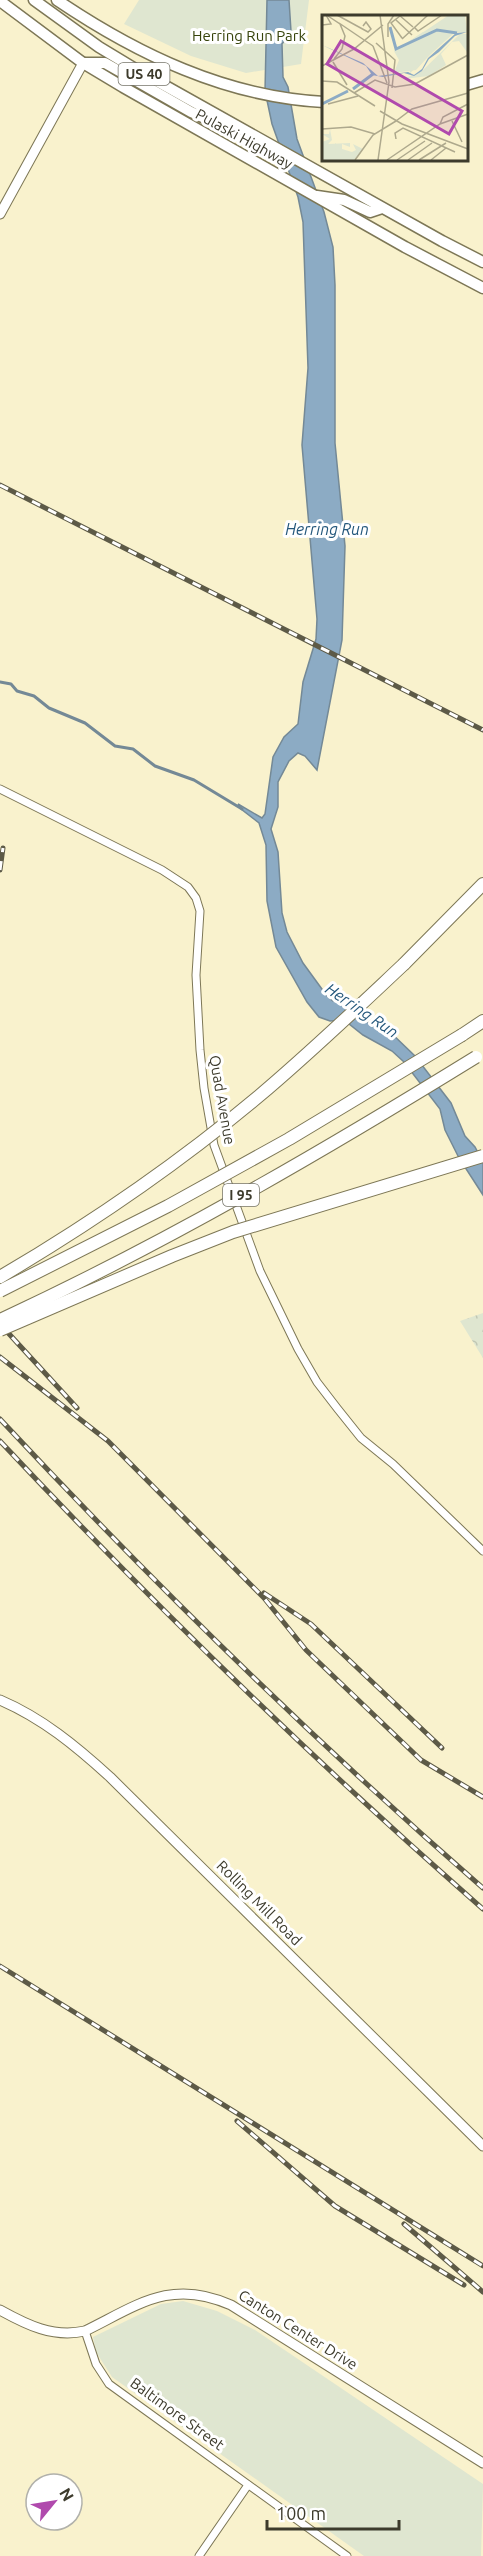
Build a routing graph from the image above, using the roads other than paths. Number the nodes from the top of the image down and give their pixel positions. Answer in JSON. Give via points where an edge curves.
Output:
{"nodes":[{"id":1,"x":34,"y":0,"type":"edge"},
{"id":2,"x":57,"y":0,"type":"edge"},
{"id":3,"x":0,"y":1,"type":"edge"},
{"id":4,"x":83,"y":63,"type":"junction"},
{"id":5,"x":483,"y":80,"type":"edge"},
{"id":6,"x":468,"y":84,"type":"edge"},
{"id":7,"x":322,"y":101,"type":"edge"},
{"id":8,"x":260,"y":139,"type":"junction"},
{"id":9,"x":314,"y":195,"type":"junction"},
{"id":10,"x":382,"y":208,"type":"junction"},
{"id":11,"x":0,"y":214,"type":"edge"},
{"id":12,"x":483,"y":262,"type":"edge"},
{"id":13,"x":483,"y":288,"type":"edge"},
{"id":14,"x":0,"y":789,"type":"edge"},
{"id":15,"x":483,"y":884,"type":"edge"},
{"id":16,"x":483,"y":1021,"type":"edge"},
{"id":17,"x":479,"y":1055,"type":"edge"},
{"id":18,"x":483,"y":1156,"type":"edge"},
{"id":19,"x":0,"y":1276,"type":"edge"},
{"id":20,"x":0,"y":1291,"type":"edge"},
{"id":21,"x":0,"y":1320,"type":"edge"},
{"id":22,"x":0,"y":1330,"type":"edge"},
{"id":23,"x":483,"y":1551,"type":"edge"},
{"id":24,"x":0,"y":1700,"type":"edge"},
{"id":25,"x":483,"y":2146,"type":"edge"},
{"id":26,"x":0,"y":2310,"type":"edge"},
{"id":27,"x":85,"y":2331,"type":"junction"},
{"id":28,"x":483,"y":2463,"type":"edge"},
{"id":29,"x":248,"y":2485,"type":"junction"},
{"id":30,"x":199,"y":2556,"type":"edge"},
{"id":31,"x":347,"y":2556,"type":"edge"}],
"edges":[{"from":1,"to":8,"type":"main road","name":"Pulaski Highway","number":"US 40","via":[[137,70]]},
{"from":2,"to":7,"type":"main road","via":[[140,49],[196,75],[268,96]]},
{"from":3,"to":4,"type":"main road","name":"Pulaski Highway","number":"US 40"},
{"from":4,"to":8,"type":"main road","via":[[105,63],[191,112]]},
{"from":4,"to":9,"type":"main road","name":"Pulaski Highway","number":"US 40"},
{"from":4,"to":11,"type":"street"},
{"from":5,"to":6,"type":"main road"},
{"from":8,"to":10,"type":"main road","name":"Pulaski Highway","number":"US 40"},
{"from":9,"to":10,"type":"main road","via":[[332,197],[370,212]]},
{"from":9,"to":13,"type":"main road","name":"Pulaski Highway","number":"US 40"},
{"from":10,"to":12,"type":"main road","name":"Pulaski Highway","number":"US 40"},
{"from":14,"to":23,"type":"street","name":"Quad Avenue","via":[[162,870],[193,892],[200,911],[196,975],[200,1050],[213,1135],[260,1271],[298,1349],[337,1408],[361,1438]]},
{"from":15,"to":19,"type":"highway","bridge":true,"via":[[404,964],[283,1075],[192,1148]]},
{"from":16,"to":20,"type":"highway","number":"I 95","bridge":true,"via":[[289,1139]]},
{"from":17,"to":21,"type":"highway","number":"I 95","bridge":true,"via":[[201,1218]]},
{"from":18,"to":22,"type":"highway","bridge":true,"via":[[233,1232]]},
{"from":24,"to":25,"type":"street","name":"Rolling Mill Road","via":[[33,1715],[110,1777]]},
{"from":26,"to":27,"type":"street","via":[[42,2330]]},
{"from":27,"to":28,"type":"street","name":"Canton Center Drive","via":[[156,2296],[209,2296],[231,2305]]},
{"from":27,"to":29,"type":"street","name":"Baltimore Street","via":[[96,2364],[109,2384]]},
{"from":29,"to":30,"type":"street"},
{"from":29,"to":31,"type":"street","name":"Baltimore Street"}]}
